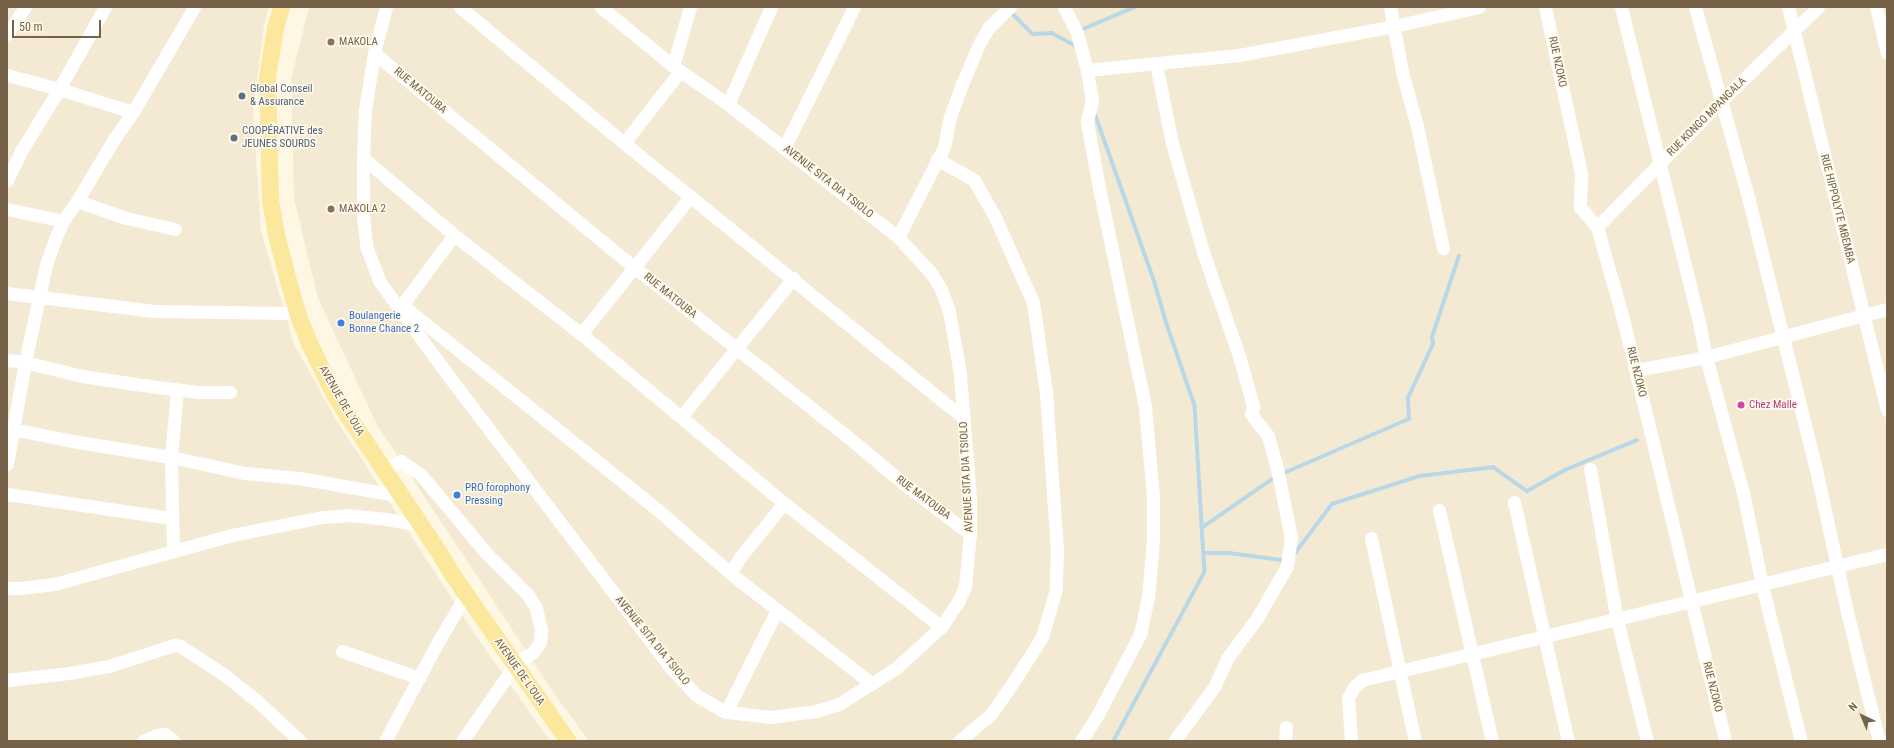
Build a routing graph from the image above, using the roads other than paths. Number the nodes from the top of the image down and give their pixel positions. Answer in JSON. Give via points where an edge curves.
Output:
{"nodes":[{"id":1,"x":25,"y":7,"type":"edge"},
{"id":2,"x":105,"y":7,"type":"edge"},
{"id":3,"x":194,"y":7,"type":"edge"},
{"id":4,"x":281,"y":7,"type":"edge"},
{"id":5,"x":386,"y":7,"type":"edge"},
{"id":6,"x":460,"y":7,"type":"edge"},
{"id":7,"x":601,"y":7,"type":"edge"},
{"id":8,"x":690,"y":7,"type":"edge"},
{"id":9,"x":771,"y":7,"type":"edge"},
{"id":10,"x":854,"y":7,"type":"edge"},
{"id":11,"x":1010,"y":7,"type":"edge"},
{"id":12,"x":1064,"y":7,"type":"edge"},
{"id":13,"x":1390,"y":7,"type":"edge"},
{"id":14,"x":1478,"y":7,"type":"edge"},
{"id":15,"x":1545,"y":7,"type":"edge"},
{"id":16,"x":1621,"y":7,"type":"edge"},
{"id":17,"x":1695,"y":7,"type":"edge"},
{"id":18,"x":1788,"y":7,"type":"edge"},
{"id":19,"x":1818,"y":7,"type":"edge"},
{"id":20,"x":1876,"y":7,"type":"edge"},
{"id":21,"x":613,"y":12,"type":"edge"},
{"id":22,"x":1394,"y":26,"type":"junction"},
{"id":23,"x":1795,"y":31,"type":"junction"},
{"id":24,"x":7,"y":34,"type":"edge"},
{"id":25,"x":374,"y":53,"type":"junction"},
{"id":26,"x":1887,"y":54,"type":"edge"},
{"id":27,"x":1156,"y":64,"type":"junction"},
{"id":28,"x":677,"y":69,"type":"junction"},
{"id":29,"x":1087,"y":70,"type":"junction"},
{"id":30,"x":7,"y":75,"type":"edge"},
{"id":31,"x":59,"y":89,"type":"junction"},
{"id":32,"x":1721,"y":101,"type":"junction"},
{"id":33,"x":728,"y":104,"type":"junction"},
{"id":34,"x":133,"y":112,"type":"junction"},
{"id":35,"x":624,"y":143,"type":"junction"},
{"id":36,"x":784,"y":148,"type":"junction"},
{"id":37,"x":363,"y":158,"type":"junction"},
{"id":38,"x":938,"y":159,"type":"junction"},
{"id":39,"x":1660,"y":164,"type":"junction"},
{"id":40,"x":7,"y":180,"type":"edge"},
{"id":41,"x":690,"y":197,"type":"junction"},
{"id":42,"x":77,"y":201,"type":"junction"},
{"id":43,"x":7,"y":209,"type":"edge"},
{"id":44,"x":63,"y":221,"type":"junction"},
{"id":45,"x":1597,"y":227,"type":"junction"},
{"id":46,"x":175,"y":229,"type":"dead end"},
{"id":47,"x":454,"y":235,"type":"junction"},
{"id":48,"x":898,"y":237,"type":"junction"},
{"id":49,"x":1443,"y":248,"type":"dead end"},
{"id":50,"x":634,"y":267,"type":"junction"},
{"id":51,"x":793,"y":278,"type":"junction"},
{"id":52,"x":380,"y":282,"type":"junction"},
{"id":53,"x":7,"y":293,"type":"edge"},
{"id":54,"x":40,"y":297,"type":"junction"},
{"id":55,"x":402,"y":305,"type":"junction"},
{"id":56,"x":1887,"y":309,"type":"edge"},
{"id":57,"x":298,"y":313,"type":"junction"},
{"id":58,"x":1863,"y":315,"type":"junction"},
{"id":59,"x":581,"y":334,"type":"junction"},
{"id":60,"x":1782,"y":337,"type":"junction"},
{"id":61,"x":736,"y":349,"type":"junction"},
{"id":62,"x":1706,"y":357,"type":"junction"},
{"id":63,"x":7,"y":360,"type":"edge"},
{"id":64,"x":25,"y":362,"type":"junction"},
{"id":65,"x":1636,"y":370,"type":"junction"},
{"id":66,"x":177,"y":390,"type":"junction"},
{"id":67,"x":230,"y":392,"type":"dead end"},
{"id":68,"x":1887,"y":410,"type":"edge"},
{"id":69,"x":681,"y":417,"type":"junction"},
{"id":70,"x":964,"y":418,"type":"junction"},
{"id":71,"x":10,"y":428,"type":"edge"},
{"id":72,"x":171,"y":457,"type":"junction"},
{"id":73,"x":7,"y":464,"type":"edge"},
{"id":74,"x":383,"y":469,"type":"junction"},
{"id":75,"x":1590,"y":469,"type":"dead end"},
{"id":76,"x":7,"y":494,"type":"edge"},
{"id":77,"x":401,"y":496,"type":"junction"},
{"id":78,"x":1514,"y":502,"type":"dead end"},
{"id":79,"x":784,"y":503,"type":"junction"},
{"id":80,"x":1438,"y":510,"type":"dead end"},
{"id":81,"x":171,"y":518,"type":"junction"},
{"id":82,"x":420,"y":525,"type":"junction"},
{"id":83,"x":970,"y":534,"type":"junction"},
{"id":84,"x":1371,"y":538,"type":"dead end"},
{"id":85,"x":173,"y":552,"type":"junction"},
{"id":86,"x":1887,"y":554,"type":"edge"},
{"id":87,"x":1838,"y":566,"type":"junction"},
{"id":88,"x":730,"y":573,"type":"junction"},
{"id":89,"x":1762,"y":585,"type":"junction"},
{"id":90,"x":7,"y":588,"type":"edge"},
{"id":91,"x":466,"y":595,"type":"junction"},
{"id":92,"x":1691,"y":601,"type":"junction"},
{"id":93,"x":777,"y":610,"type":"junction"},
{"id":94,"x":1617,"y":620,"type":"junction"},
{"id":95,"x":940,"y":627,"type":"junction"},
{"id":96,"x":1544,"y":636,"type":"junction"},
{"id":97,"x":342,"y":651,"type":"dead end"},
{"id":98,"x":1472,"y":653,"type":"junction"},
{"id":99,"x":514,"y":666,"type":"junction"},
{"id":100,"x":1401,"y":670,"type":"junction"},
{"id":101,"x":419,"y":678,"type":"junction"},
{"id":102,"x":7,"y":680,"type":"edge"},
{"id":103,"x":872,"y":684,"type":"junction"},
{"id":104,"x":726,"y":712,"type":"junction"},
{"id":105,"x":1286,"y":728,"type":"dead end"},
{"id":106,"x":143,"y":741,"type":"edge"},
{"id":107,"x":174,"y":741,"type":"edge"},
{"id":108,"x":300,"y":741,"type":"edge"},
{"id":109,"x":385,"y":741,"type":"edge"},
{"id":110,"x":462,"y":741,"type":"edge"},
{"id":111,"x":568,"y":741,"type":"edge"},
{"id":112,"x":959,"y":741,"type":"edge"},
{"id":113,"x":1081,"y":741,"type":"edge"},
{"id":114,"x":1174,"y":741,"type":"edge"},
{"id":115,"x":1285,"y":741,"type":"edge"},
{"id":116,"x":1351,"y":741,"type":"edge"},
{"id":117,"x":1415,"y":741,"type":"edge"},
{"id":118,"x":1492,"y":741,"type":"edge"},
{"id":119,"x":1568,"y":741,"type":"edge"},
{"id":120,"x":1647,"y":741,"type":"edge"},
{"id":121,"x":1725,"y":741,"type":"edge"},
{"id":122,"x":1801,"y":741,"type":"edge"},
{"id":123,"x":1879,"y":741,"type":"edge"}],
"edges":[{"from":1,"to":24,"type":"street"},
{"from":2,"to":31,"type":"street"},
{"from":3,"to":34,"type":"street"},
{"from":4,"to":57,"type":"main road","name":"AVENUE DE L'OUA","via":[[267,77],[270,200],[277,238]]},
{"from":5,"to":25,"type":"street","name":"AVENUE SITA DIA TSIOLO"},
{"from":6,"to":35,"type":"street"},
{"from":7,"to":21,"type":"street","name":"AVENUE SITA DIA TSIOLO"},
{"from":8,"to":28,"type":"street"},
{"from":9,"to":33,"type":"street"},
{"from":10,"to":36,"type":"street"},
{"from":11,"to":38,"type":"street","via":[[989,27],[979,44],[950,117],[944,148]]},
{"from":12,"to":29,"type":"street","via":[[1077,33]]},
{"from":13,"to":22,"type":"street"},
{"from":14,"to":22,"type":"street"},
{"from":15,"to":45,"type":"street","name":"RUE NZOKO","via":[[1581,174],[1580,207]]},
{"from":16,"to":39,"type":"street"},
{"from":17,"to":32,"type":"street"},
{"from":18,"to":23,"type":"street","name":"RUE HIPPOLYTE MBEMBA"},
{"from":19,"to":23,"type":"street","name":"RUE KONGO MPANGALA"},
{"from":20,"to":26,"type":"street"},
{"from":21,"to":28,"type":"street","name":"AVENUE SITA DIA TSIOLO"},
{"from":22,"to":27,"type":"street","via":[[1240,55]]},
{"from":22,"to":49,"type":"street","via":[[1402,72],[1417,126]]},
{"from":23,"to":32,"type":"street","name":"RUE KONGO MPANGALA"},
{"from":23,"to":58,"type":"street","name":"RUE HIPPOLYTE MBEMBA"},
{"from":25,"to":37,"type":"street","name":"AVENUE SITA DIA TSIOLO","via":[[365,110]]},
{"from":25,"to":50,"type":"street","name":"RUE MATOUBA"},
{"from":27,"to":29,"type":"street"},
{"from":27,"to":114,"type":"street","via":[[1172,143],[1200,245],[1240,359],[1252,406],[1251,414],[1268,436],[1291,537],[1287,566],[1257,618],[1228,657],[1214,687]]},
{"from":28,"to":33,"type":"street","name":"AVENUE SITA DIA TSIOLO"},
{"from":28,"to":35,"type":"street"},
{"from":29,"to":113,"type":"street","via":[[1092,100],[1087,122],[1145,406],[1153,497],[1153,540],[1148,597],[1140,634]]},
{"from":30,"to":31,"type":"street"},
{"from":31,"to":34,"type":"street"},
{"from":31,"to":40,"type":"street","via":[[21,151]]},
{"from":32,"to":39,"type":"street","name":"RUE KONGO MPANGALA"},
{"from":32,"to":60,"type":"street","via":[[1749,201]]},
{"from":33,"to":36,"type":"street","name":"AVENUE SITA DIA TSIOLO"},
{"from":34,"to":42,"type":"street"},
{"from":35,"to":41,"type":"street"},
{"from":36,"to":48,"type":"street","name":"AVENUE SITA DIA TSIOLO"},
{"from":37,"to":47,"type":"street"},
{"from":37,"to":52,"type":"street","name":"AVENUE SITA DIA TSIOLO","via":[[366,246]]},
{"from":38,"to":48,"type":"street"},
{"from":38,"to":112,"type":"street","via":[[974,180],[994,215],[1033,302],[1046,393],[1057,551],[1056,589],[1042,637],[991,714]]},
{"from":39,"to":45,"type":"street","name":"RUE KONGO MPANGALA"},
{"from":39,"to":62,"type":"street"},
{"from":41,"to":50,"type":"street"},
{"from":41,"to":51,"type":"street"},
{"from":42,"to":44,"type":"street"},
{"from":42,"to":46,"type":"street","via":[[126,218]]},
{"from":43,"to":44,"type":"street"},
{"from":44,"to":54,"type":"street","via":[[46,265]]},
{"from":45,"to":65,"type":"street","name":"RUE NZOKO"},
{"from":47,"to":55,"type":"street"},
{"from":47,"to":59,"type":"street"},
{"from":48,"to":70,"type":"street","name":"AVENUE SITA DIA TSIOLO","via":[[931,273],[941,289],[949,311],[960,374]]},
{"from":50,"to":59,"type":"street"},
{"from":50,"to":61,"type":"street","name":"RUE MATOUBA"},
{"from":51,"to":61,"type":"street"},
{"from":51,"to":70,"type":"street"},
{"from":52,"to":55,"type":"street"},
{"from":52,"to":104,"type":"street","name":"AVENUE SITA DIA TSIOLO","via":[[670,666],[696,695]]},
{"from":53,"to":54,"type":"street"},
{"from":54,"to":57,"type":"street","via":[[154,311]]},
{"from":54,"to":64,"type":"street"},
{"from":55,"to":88,"type":"street","via":[[658,510]]},
{"from":56,"to":58,"type":"street"},
{"from":57,"to":74,"type":"main road","name":"AVENUE DE L'OUA","via":[[310,345],[334,394]]},
{"from":58,"to":60,"type":"street"},
{"from":58,"to":68,"type":"street","name":"RUE HIPPOLYTE MBEMBA"},
{"from":59,"to":69,"type":"street"},
{"from":60,"to":62,"type":"street"},
{"from":60,"to":87,"type":"street"},
{"from":61,"to":69,"type":"street"},
{"from":61,"to":83,"type":"street","name":"RUE MATOUBA"},
{"from":62,"to":65,"type":"street"},
{"from":62,"to":89,"type":"street","via":[[1744,497]]},
{"from":63,"to":64,"type":"street"},
{"from":64,"to":66,"type":"street","via":[[82,376]]},
{"from":64,"to":71,"type":"street"},
{"from":65,"to":92,"type":"street","name":"RUE NZOKO"},
{"from":66,"to":67,"type":"street"},
{"from":66,"to":72,"type":"street"},
{"from":69,"to":79,"type":"street"},
{"from":70,"to":83,"type":"street","name":"AVENUE SITA DIA TSIOLO"},
{"from":71,"to":72,"type":"street"},
{"from":71,"to":73,"type":"street"},
{"from":72,"to":77,"type":"street","via":[[245,473],[299,478]]},
{"from":72,"to":81,"type":"street"},
{"from":74,"to":77,"type":"main road","name":"AVENUE DE L'OUA"},
{"from":74,"to":99,"type":"street","via":[[401,462],[421,475],[488,555],[528,595],[536,608],[540,642],[533,652]]},
{"from":75,"to":94,"type":"street"},
{"from":76,"to":81,"type":"street"},
{"from":77,"to":82,"type":"main road","name":"AVENUE DE L'OUA"},
{"from":78,"to":96,"type":"street"},
{"from":79,"to":88,"type":"street"},
{"from":79,"to":95,"type":"street"},
{"from":80,"to":98,"type":"street"},
{"from":81,"to":85,"type":"street"},
{"from":82,"to":85,"type":"street","via":[[349,515],[323,517],[232,535]]},
{"from":82,"to":91,"type":"main road","name":"AVENUE DE L'OUA"},
{"from":83,"to":95,"type":"street","name":"AVENUE SITA DIA TSIOLO","via":[[966,586]]},
{"from":84,"to":100,"type":"street"},
{"from":85,"to":90,"type":"street","via":[[54,584]]},
{"from":86,"to":87,"type":"street"},
{"from":87,"to":89,"type":"street"},
{"from":87,"to":123,"type":"street"},
{"from":88,"to":93,"type":"street"},
{"from":89,"to":92,"type":"street"},
{"from":89,"to":122,"type":"street"},
{"from":91,"to":99,"type":"main road","name":"AVENUE DE L'OUA"},
{"from":91,"to":101,"type":"street"},
{"from":92,"to":94,"type":"street"},
{"from":92,"to":121,"type":"street","name":"RUE NZOKO"},
{"from":93,"to":103,"type":"street"},
{"from":93,"to":104,"type":"street"},
{"from":94,"to":96,"type":"street"},
{"from":94,"to":120,"type":"street"},
{"from":95,"to":103,"type":"street","name":"AVENUE SITA DIA TSIOLO","via":[[896,668]]},
{"from":96,"to":98,"type":"street"},
{"from":96,"to":119,"type":"street"},
{"from":97,"to":101,"type":"street"},
{"from":98,"to":100,"type":"street"},
{"from":98,"to":118,"type":"street"},
{"from":99,"to":110,"type":"street"},
{"from":99,"to":111,"type":"main road","name":"AVENUE DE L'OUA"},
{"from":100,"to":116,"type":"street","via":[[1362,680],[1354,687],[1348,698]]},
{"from":100,"to":117,"type":"street"},
{"from":101,"to":109,"type":"street"},
{"from":102,"to":108,"type":"street","via":[[102,667],[174,645],[180,646],[226,676]]},
{"from":103,"to":104,"type":"street","name":"AVENUE SITA DIA TSIOLO","via":[[839,704],[816,711],[770,717]]},
{"from":105,"to":115,"type":"street"},
{"from":106,"to":107,"type":"street","via":[[165,734]]}]}
